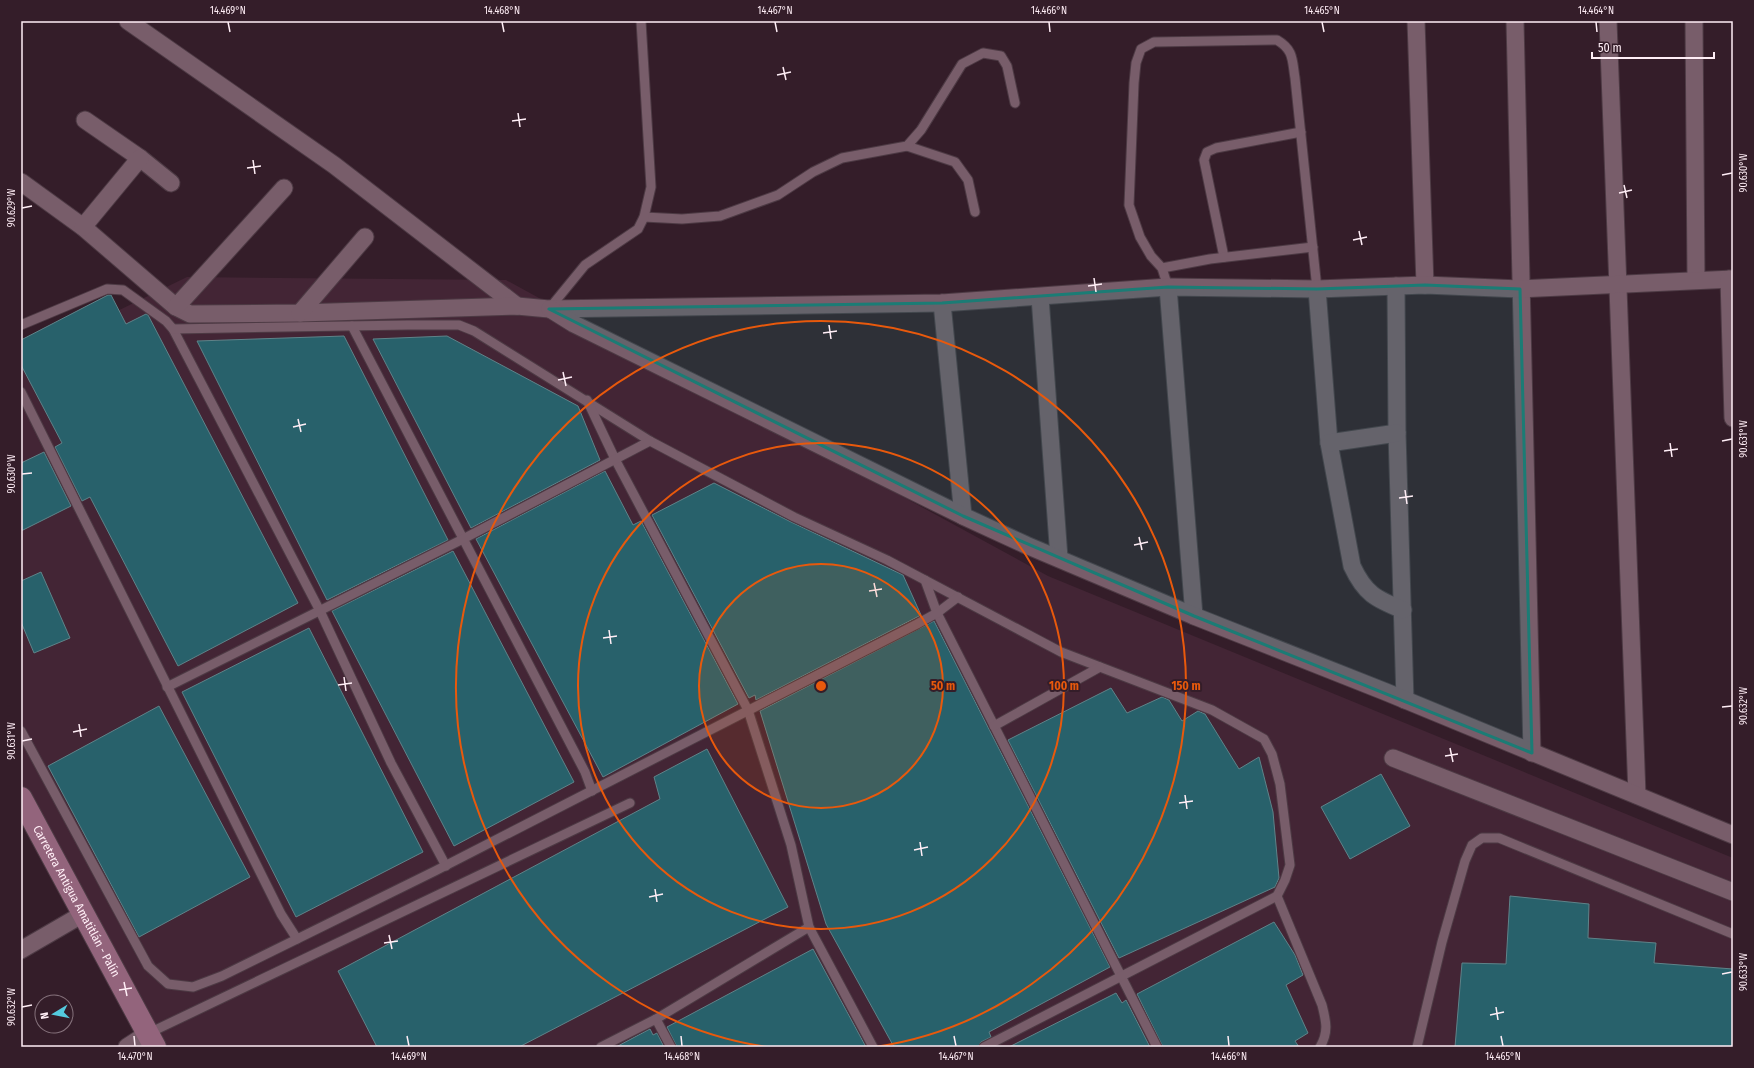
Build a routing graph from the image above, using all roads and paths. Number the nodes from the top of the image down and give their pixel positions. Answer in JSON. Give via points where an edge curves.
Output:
{"nodes":[{"id":1,"x":128,"y":21,"type":"edge"},
{"id":2,"x":640,"y":21,"type":"edge"},
{"id":3,"x":1416,"y":21,"type":"edge"},
{"id":4,"x":1515,"y":21,"type":"edge"},
{"id":5,"x":1608,"y":21,"type":"edge"},
{"id":6,"x":1694,"y":21,"type":"edge"},
{"id":7,"x":1015,"y":103,"type":"dead end"},
{"id":8,"x":85,"y":120,"type":"dead end"},
{"id":9,"x":1301,"y":132,"type":"junction"},
{"id":10,"x":907,"y":146,"type":"junction"},
{"id":11,"x":140,"y":158,"type":"junction"},
{"id":12,"x":21,"y":182,"type":"edge"},
{"id":13,"x":171,"y":183,"type":"dead end"},
{"id":14,"x":284,"y":188,"type":"dead end"},
{"id":15,"x":975,"y":212,"type":"dead end"},
{"id":16,"x":644,"y":217,"type":"junction"},
{"id":17,"x":83,"y":227,"type":"junction"},
{"id":18,"x":365,"y":237,"type":"dead end"},
{"id":19,"x":1313,"y":247,"type":"junction"},
{"id":20,"x":1224,"y":257,"type":"junction"},
{"id":21,"x":1162,"y":268,"type":"junction"},
{"id":22,"x":1696,"y":279,"type":"junction"},
{"id":23,"x":1731,"y":279,"type":"edge"},
{"id":24,"x":1618,"y":284,"type":"junction"},
{"id":25,"x":1425,"y":285,"type":"junction"},
{"id":26,"x":1396,"y":286,"type":"junction"},
{"id":27,"x":1168,"y":287,"type":"junction"},
{"id":28,"x":1317,"y":289,"type":"junction"},
{"id":29,"x":1520,"y":289,"type":"junction"},
{"id":30,"x":1040,"y":297,"type":"junction"},
{"id":31,"x":942,"y":303,"type":"junction"},
{"id":32,"x":517,"y":306,"type":"junction"},
{"id":33,"x":176,"y":307,"type":"junction"},
{"id":34,"x":549,"y":309,"type":"junction"},
{"id":35,"x":300,"y":313,"type":"junction"},
{"id":36,"x":21,"y":325,"type":"edge"},
{"id":37,"x":352,"y":326,"type":"junction"},
{"id":38,"x":173,"y":330,"type":"junction"},
{"id":39,"x":21,"y":392,"type":"edge"},
{"id":40,"x":587,"y":400,"type":"junction"},
{"id":41,"x":1733,"y":418,"type":"edge"},
{"id":42,"x":1397,"y":433,"type":"junction"},
{"id":43,"x":650,"y":441,"type":"junction"},
{"id":44,"x":1329,"y":443,"type":"junction"},
{"id":45,"x":616,"y":459,"type":"junction"},
{"id":46,"x":963,"y":516,"type":"junction"},
{"id":47,"x":463,"y":539,"type":"junction"},
{"id":48,"x":1058,"y":558,"type":"junction"},
{"id":49,"x":925,"y":580,"type":"junction"},
{"id":50,"x":958,"y":597,"type":"junction"},
{"id":51,"x":1403,"y":610,"type":"junction"},
{"id":52,"x":320,"y":611,"type":"junction"},
{"id":53,"x":937,"y":613,"type":"junction"},
{"id":54,"x":1194,"y":616,"type":"junction"},
{"id":55,"x":1100,"y":667,"type":"junction"},
{"id":56,"x":167,"y":687,"type":"junction"},
{"id":57,"x":1405,"y":700,"type":"junction"},
{"id":58,"x":748,"y":710,"type":"junction"},
{"id":59,"x":994,"y":726,"type":"junction"},
{"id":60,"x":21,"y":731,"type":"edge"},
{"id":61,"x":1532,"y":753,"type":"junction"},
{"id":62,"x":1393,"y":758,"type":"dead end"},
{"id":63,"x":592,"y":791,"type":"junction"},
{"id":64,"x":1637,"y":795,"type":"junction"},
{"id":65,"x":21,"y":798,"type":"edge"},
{"id":66,"x":630,"y":803,"type":"dead end"},
{"id":67,"x":1733,"y":835,"type":"edge"},
{"id":68,"x":446,"y":866,"type":"junction"},
{"id":69,"x":1733,"y":892,"type":"edge"},
{"id":70,"x":1277,"y":896,"type":"junction"},
{"id":71,"x":83,"y":914,"type":"junction"},
{"id":72,"x":809,"y":926,"type":"junction"},
{"id":73,"x":1733,"y":934,"type":"edge"},
{"id":74,"x":297,"y":939,"type":"junction"},
{"id":75,"x":21,"y":950,"type":"edge"},
{"id":76,"x":1121,"y":977,"type":"junction"},
{"id":77,"x":656,"y":1019,"type":"junction"},
{"id":78,"x":151,"y":1040,"type":"edge"},
{"id":79,"x":127,"y":1047,"type":"edge"},
{"id":80,"x":601,"y":1047,"type":"edge"},
{"id":81,"x":671,"y":1047,"type":"edge"},
{"id":82,"x":873,"y":1047,"type":"edge"},
{"id":83,"x":984,"y":1047,"type":"edge"},
{"id":84,"x":1157,"y":1047,"type":"edge"},
{"id":85,"x":1320,"y":1047,"type":"edge"},
{"id":86,"x":1417,"y":1047,"type":"edge"}],
"edges":[{"from":1,"to":32,"type":"street","via":[[334,165]]},
{"from":2,"to":16,"type":"lane","via":[[651,187]]},
{"from":3,"to":25,"type":"street"},
{"from":4,"to":29,"type":"street"},
{"from":5,"to":24,"type":"street"},
{"from":6,"to":22,"type":"street"},
{"from":7,"to":10,"type":"lane","via":[[1007,66],[1001,56],[983,52],[962,64],[921,130]]},
{"from":8,"to":11,"type":"street"},
{"from":9,"to":19,"type":"lane"},
{"from":9,"to":20,"type":"lane","via":[[1216,148],[1207,152],[1204,160]]},
{"from":9,"to":21,"type":"lane","via":[[1290,51],[1277,40],[1154,42],[1141,49],[1136,63],[1134,83],[1129,205],[1140,237],[1151,256]]},
{"from":10,"to":15,"type":"lane","via":[[956,162],[968,180]]},
{"from":10,"to":16,"type":"lane","via":[[842,158],[813,172],[778,195],[720,216]]},
{"from":11,"to":13,"type":"street"},
{"from":11,"to":17,"type":"street"},
{"from":12,"to":17,"type":"street"},
{"from":14,"to":33,"type":"street"},
{"from":16,"to":34,"type":"lane","via":[[638,229],[585,265]]},
{"from":17,"to":33,"type":"street"},
{"from":18,"to":35,"type":"street"},
{"from":19,"to":20,"type":"lane"},
{"from":19,"to":28,"type":"lane"},
{"from":20,"to":21,"type":"lane"},
{"from":21,"to":27,"type":"lane"},
{"from":22,"to":23,"type":"street"},
{"from":22,"to":24,"type":"street"},
{"from":23,"to":41,"type":"street"},
{"from":24,"to":29,"type":"street"},
{"from":24,"to":64,"type":"street"},
{"from":25,"to":26,"type":"street"},
{"from":25,"to":29,"type":"street"},
{"from":26,"to":28,"type":"street"},
{"from":26,"to":42,"type":"street"},
{"from":27,"to":28,"type":"street"},
{"from":27,"to":30,"type":"street"},
{"from":27,"to":54,"type":"street"},
{"from":28,"to":44,"type":"street"},
{"from":29,"to":61,"type":"street"},
{"from":30,"to":31,"type":"street"},
{"from":30,"to":48,"type":"street"},
{"from":31,"to":34,"type":"street"},
{"from":31,"to":46,"type":"street"},
{"from":32,"to":34,"type":"street"},
{"from":32,"to":35,"type":"street"},
{"from":33,"to":35,"type":"street","via":[[190,314]]},
{"from":34,"to":46,"type":"street","via":[[574,324]]},
{"from":36,"to":38,"type":"lane","via":[[107,289],[122,290],[166,321]]},
{"from":37,"to":38,"type":"lane"},
{"from":37,"to":40,"type":"lane","via":[[459,325],[474,331]]},
{"from":37,"to":47,"type":"lane"},
{"from":38,"to":52,"type":"lane"},
{"from":39,"to":56,"type":"lane"},
{"from":40,"to":43,"type":"lane"},
{"from":40,"to":45,"type":"lane"},
{"from":42,"to":44,"type":"street"},
{"from":42,"to":51,"type":"street"},
{"from":43,"to":45,"type":"lane"},
{"from":43,"to":49,"type":"lane","via":[[794,517]]},
{"from":44,"to":51,"type":"street","via":[[1359,582],[1381,601]]},
{"from":45,"to":47,"type":"lane"},
{"from":45,"to":58,"type":"lane"},
{"from":46,"to":48,"type":"street"},
{"from":47,"to":52,"type":"lane"},
{"from":47,"to":63,"type":"lane","via":[[585,772]]},
{"from":48,"to":54,"type":"street"},
{"from":49,"to":50,"type":"lane"},
{"from":49,"to":53,"type":"lane"},
{"from":50,"to":53,"type":"lane"},
{"from":50,"to":55,"type":"lane","via":[[1060,652]]},
{"from":51,"to":57,"type":"street"},
{"from":52,"to":56,"type":"lane"},
{"from":52,"to":68,"type":"lane","via":[[391,763]]},
{"from":53,"to":58,"type":"lane"},
{"from":53,"to":59,"type":"lane"},
{"from":54,"to":57,"type":"street"},
{"from":55,"to":59,"type":"lane"},
{"from":55,"to":70,"type":"lane","via":[[1212,710],[1264,739],[1272,754],[1280,784],[1290,866]]},
{"from":56,"to":74,"type":"lane","via":[[281,914]]},
{"from":57,"to":61,"type":"street"},
{"from":58,"to":63,"type":"lane"},
{"from":58,"to":72,"type":"lane","via":[[791,845]]},
{"from":59,"to":76,"type":"lane"},
{"from":60,"to":74,"type":"lane","via":[[148,966],[168,984],[193,987],[222,976]]},
{"from":61,"to":64,"type":"street"},
{"from":62,"to":69,"type":"street"},
{"from":63,"to":68,"type":"lane"},
{"from":64,"to":67,"type":"street"},
{"from":65,"to":71,"type":"main road","name":"Carretera Antigua Amatitlán - Palín"},
{"from":66,"to":78,"type":"lane"},
{"from":68,"to":74,"type":"lane"},
{"from":70,"to":76,"type":"lane"},
{"from":70,"to":85,"type":"lane","via":[[1322,1005],[1326,1033]]},
{"from":71,"to":75,"type":"street"},
{"from":71,"to":78,"type":"main road","name":"Carretera Antigua Amatitlán - Palín"},
{"from":72,"to":77,"type":"lane"},
{"from":72,"to":82,"type":"lane"},
{"from":73,"to":86,"type":"lane","via":[[1499,838],[1482,838],[1472,845],[1465,860]]},
{"from":76,"to":83,"type":"lane"},
{"from":76,"to":84,"type":"lane"},
{"from":77,"to":80,"type":"lane"},
{"from":77,"to":81,"type":"lane"},
{"from":78,"to":79,"type":"street"}]}
